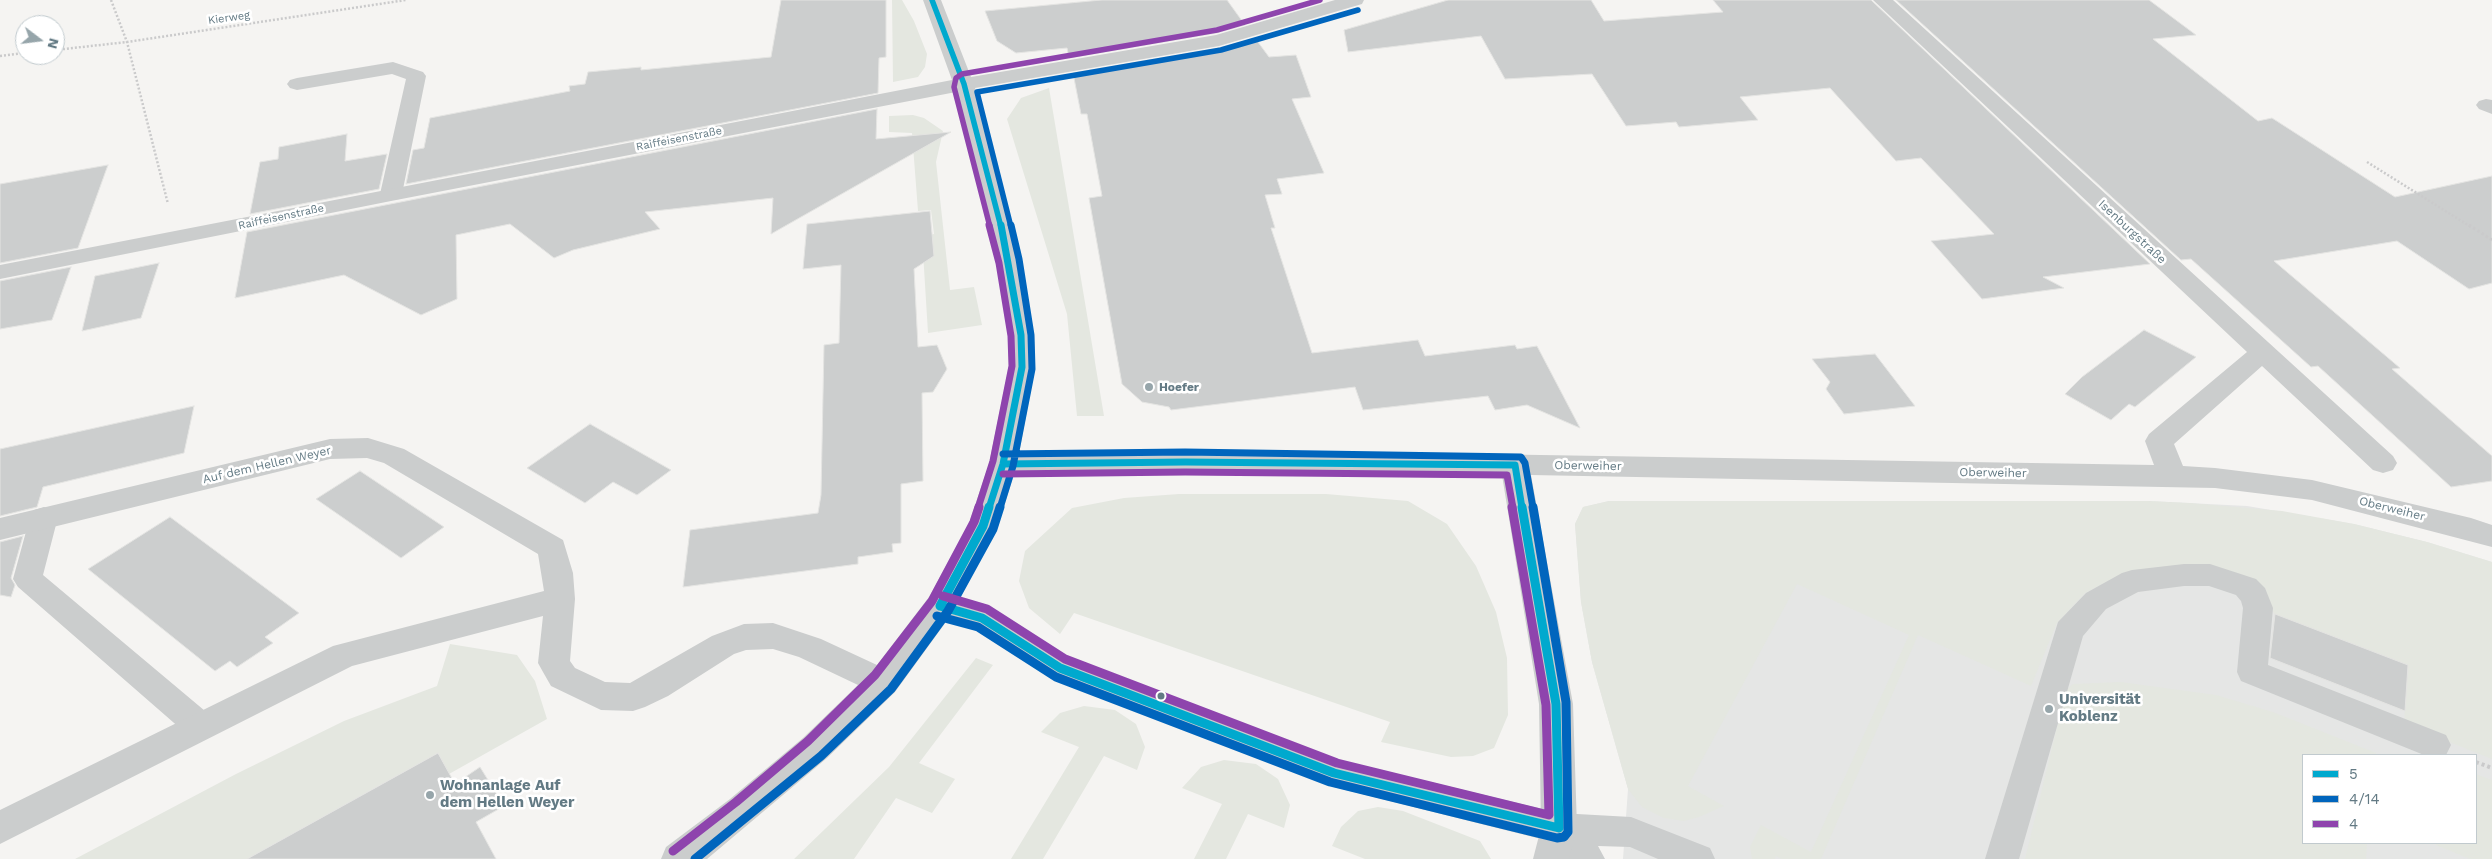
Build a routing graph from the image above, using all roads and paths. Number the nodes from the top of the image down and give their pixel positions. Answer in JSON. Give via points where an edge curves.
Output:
{"nodes":[{"id":1,"x":111,"y":0,"type":"edge"},
{"id":2,"x":406,"y":0,"type":"edge"},
{"id":3,"x":932,"y":0,"type":"edge"},
{"id":4,"x":1355,"y":0,"type":"edge"},
{"id":5,"x":1882,"y":0,"type":"edge"},
{"id":6,"x":127,"y":42,"type":"junction"},
{"id":7,"x":65,"y":49,"type":"edge"},
{"id":8,"x":15,"y":54,"type":"edge"},
{"id":9,"x":0,"y":56,"type":"edge"},
{"id":10,"x":297,"y":84,"type":"dead end"},
{"id":11,"x":964,"y":84,"type":"junction"},
{"id":12,"x":2367,"y":162,"type":"dead end"},
{"id":13,"x":391,"y":194,"type":"junction"},
{"id":14,"x":177,"y":238,"type":"junction"},
{"id":15,"x":2492,"y":240,"type":"edge"},
{"id":16,"x":0,"y":272,"type":"edge"},
{"id":17,"x":2263,"y":352,"type":"junction"},
{"id":18,"x":2383,"y":463,"type":"dead end"},
{"id":19,"x":1004,"y":464,"type":"junction"},
{"id":20,"x":1515,"y":465,"type":"junction"},
{"id":21,"x":2172,"y":476,"type":"junction"},
{"id":22,"x":44,"y":517,"type":"junction"},
{"id":23,"x":0,"y":529,"type":"edge"},
{"id":24,"x":2492,"y":536,"type":"edge"},
{"id":25,"x":560,"y":600,"type":"junction"},
{"id":26,"x":940,"y":606,"type":"junction"},
{"id":27,"x":883,"y":682,"type":"junction"},
{"id":28,"x":200,"y":726,"type":"junction"},
{"id":29,"x":2436,"y":746,"type":"dead end"},
{"id":30,"x":2477,"y":762,"type":"edge"},
{"id":31,"x":2492,"y":768,"type":"edge"},
{"id":32,"x":0,"y":828,"type":"edge"},
{"id":33,"x":1555,"y":844,"type":"edge"},
{"id":34,"x":679,"y":859,"type":"edge"},
{"id":35,"x":1588,"y":859,"type":"edge"},
{"id":36,"x":1698,"y":859,"type":"edge"},
{"id":37,"x":2002,"y":859,"type":"edge"}],
"edges":[{"from":1,"to":6,"type":"path"},
{"from":2,"to":6,"type":"path","name":"Kierweg"},
{"from":3,"to":11,"type":"street"},
{"from":4,"to":11,"type":"street","name":"Raiffeisenstraße","via":[[1219,40]]},
{"from":5,"to":17,"type":"street","name":"Isenburgstraße"},
{"from":6,"to":7,"type":"path","name":"Kierweg"},
{"from":6,"to":14,"type":"path"},
{"from":8,"to":9,"type":"path"},
{"from":10,"to":13,"type":"lane","via":[[393,68],[416,76]]},
{"from":11,"to":13,"type":"street","name":"Raiffeisenstraße"},
{"from":11,"to":19,"type":"street","via":[[1003,233],[1021,335],[1022,367]]},
{"from":12,"to":15,"type":"path"},
{"from":13,"to":14,"type":"street","name":"Raiffeisenstraße"},
{"from":14,"to":16,"type":"street","name":"Raiffeisenstraße"},
{"from":17,"to":18,"type":"street","name":"Isenburgstraße"},
{"from":17,"to":21,"type":"street","via":[[2159,441]]},
{"from":19,"to":20,"type":"street","name":"Oberweiher"},
{"from":19,"to":26,"type":"street","via":[[983,526]]},
{"from":20,"to":21,"type":"street","name":"Oberweiher"},
{"from":20,"to":33,"type":"street","via":[[1556,704]]},
{"from":21,"to":24,"type":"street","name":"Oberweiher","via":[[2312,490]]},
{"from":22,"to":23,"type":"street","name":"Auf dem Hellen Weyer"},
{"from":22,"to":25,"type":"street","name":"Auf dem Hellen Weyer","via":[[330,450],[368,448],[394,456],[552,548]]},
{"from":22,"to":28,"type":"lane","via":[[28,579]]},
{"from":25,"to":27,"type":"street","name":"Auf dem Hellen Weyer","via":[[554,663],[563,677],[601,696],[633,697],[723,645],[744,637],[773,636],[810,648]]},
{"from":25,"to":28,"type":"street","via":[[344,655]]},
{"from":26,"to":27,"type":"street"},
{"from":26,"to":33,"type":"lane","via":[[982,618],[1060,668],[1334,773]]},
{"from":27,"to":34,"type":"street","via":[[815,748]]},
{"from":28,"to":32,"type":"street"},
{"from":29,"to":37,"type":"lane","via":[[2252,672],[2258,608],[2255,596],[2246,587],[2210,575],[2132,581],[2096,601],[2069,631]]},
{"from":30,"to":31,"type":"path"},
{"from":33,"to":35,"type":"lane"},
{"from":33,"to":36,"type":"lane","via":[[1632,832]]}]}
